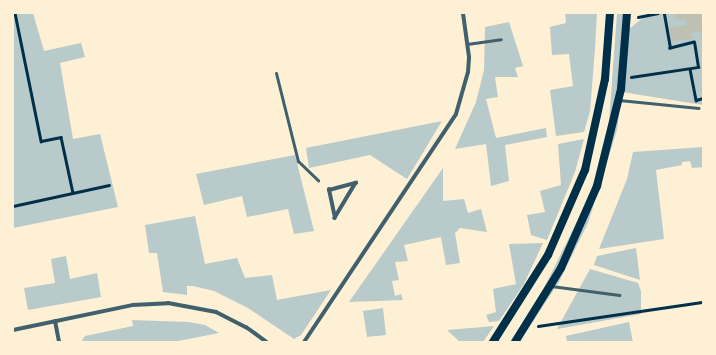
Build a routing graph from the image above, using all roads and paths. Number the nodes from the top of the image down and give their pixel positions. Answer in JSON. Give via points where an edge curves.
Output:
{"nodes":[{"id":1,"x":15,"y":13,"type":"edge"},
{"id":2,"x":464,"y":13,"type":"edge"},
{"id":3,"x":610,"y":13,"type":"edge"},
{"id":4,"x":658,"y":13,"type":"edge"},
{"id":5,"x":664,"y":13,"type":"edge"},
{"id":6,"x":627,"y":16,"type":"edge"},
{"id":7,"x":501,"y":39,"type":"dead end"},
{"id":8,"x":467,"y":44,"type":"junction"},
{"id":9,"x":690,"y":69,"type":"junction"},
{"id":10,"x":276,"y":73,"type":"dead end"},
{"id":11,"x":622,"y":79,"type":"junction"},
{"id":12,"x":619,"y":100,"type":"junction"},
{"id":13,"x":696,"y":100,"type":"dead end"},
{"id":14,"x":699,"y":108,"type":"dead end"},
{"id":15,"x":318,"y":180,"type":"dead end"},
{"id":16,"x":109,"y":185,"type":"dead end"},
{"id":17,"x":73,"y":194,"type":"junction"},
{"id":18,"x":13,"y":206,"type":"edge"},
{"id":19,"x":335,"y":218,"type":"joint"},
{"id":20,"x":550,"y":286,"type":"junction"},
{"id":21,"x":619,"y":295,"type":"dead end"},
{"id":22,"x":703,"y":302,"type":"edge"},
{"id":23,"x":55,"y":321,"type":"junction"},
{"id":24,"x":524,"y":328,"type":"junction"},
{"id":25,"x":13,"y":330,"type":"edge"},
{"id":26,"x":59,"y":342,"type":"edge"},
{"id":27,"x":267,"y":342,"type":"edge"},
{"id":28,"x":304,"y":342,"type":"edge"},
{"id":29,"x":493,"y":342,"type":"edge"},
{"id":30,"x":515,"y":342,"type":"edge"}],
"edges":[{"from":1,"to":17,"type":"path","via":[[41,141],[61,137]]},
{"from":2,"to":8,"type":"street"},
{"from":3,"to":29,"type":"main road","via":[[605,80],[585,170],[548,255]]},
{"from":4,"to":6,"type":"path"},
{"from":5,"to":9,"type":"path","via":[[670,48],[694,42],[698,67]]},
{"from":6,"to":11,"type":"main road"},
{"from":7,"to":8,"type":"lane"},
{"from":8,"to":28,"type":"street","via":[[469,57],[465,88],[450,125]]},
{"from":9,"to":11,"type":"path"},
{"from":9,"to":13,"type":"path"},
{"from":10,"to":15,"type":"lane","via":[[298,161]]},
{"from":11,"to":12,"type":"main road"},
{"from":12,"to":14,"type":"lane"},
{"from":12,"to":20,"type":"main road","via":[[597,186],[575,240]]},
{"from":16,"to":17,"type":"path"},
{"from":17,"to":18,"type":"path"},
{"from":19,"to":19,"type":"street","via":[[338,212],[356,183],[329,190]]},
{"from":20,"to":21,"type":"lane"},
{"from":20,"to":24,"type":"main road"},
{"from":22,"to":24,"type":"path"},
{"from":23,"to":25,"type":"street"},
{"from":23,"to":26,"type":"street"},
{"from":23,"to":27,"type":"street","via":[[145,304],[184,304],[231,319]]},
{"from":24,"to":30,"type":"main road"}]}
